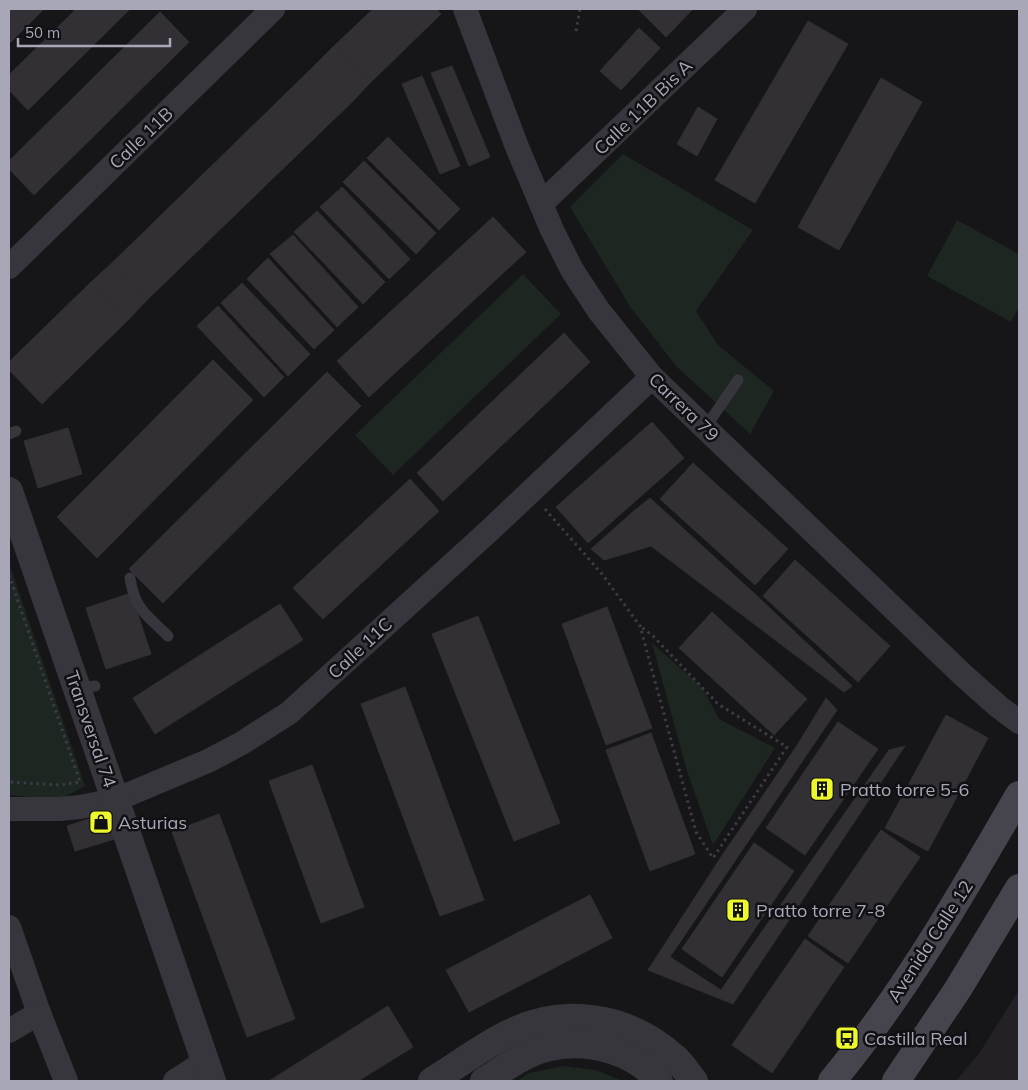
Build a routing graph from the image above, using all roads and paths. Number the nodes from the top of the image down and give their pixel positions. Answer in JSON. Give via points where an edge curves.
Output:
{"nodes":[{"id":1,"x":273,"y":9,"type":"edge"},
{"id":2,"x":465,"y":9,"type":"edge"},
{"id":3,"x":580,"y":9,"type":"edge"},
{"id":4,"x":745,"y":9,"type":"edge"},
{"id":5,"x":576,"y":31,"type":"dead end"},
{"id":6,"x":541,"y":204,"type":"junction"},
{"id":7,"x":9,"y":267,"type":"edge"},
{"id":8,"x":652,"y":377,"type":"junction"},
{"id":9,"x":738,"y":380,"type":"dead end"},
{"id":10,"x":705,"y":428,"type":"junction"},
{"id":11,"x":9,"y":491,"type":"edge"},
{"id":12,"x":541,"y":505,"type":"dead end"},
{"id":13,"x":9,"y":575,"type":"edge"},
{"id":14,"x":130,"y":578,"type":"dead end"},
{"id":15,"x":640,"y":626,"type":"junction"},
{"id":16,"x":168,"y":636,"type":"dead end"},
{"id":17,"x":1019,"y":722,"type":"edge"},
{"id":18,"x":9,"y":782,"type":"edge"},
{"id":19,"x":1019,"y":794,"type":"edge"},
{"id":20,"x":115,"y":800,"type":"junction"},
{"id":21,"x":9,"y":808,"type":"edge"},
{"id":22,"x":1019,"y":888,"type":"edge"},
{"id":23,"x":9,"y":927,"type":"edge"},
{"id":24,"x":39,"y":1013,"type":"junction"},
{"id":25,"x":9,"y":1031,"type":"edge"},
{"id":26,"x":209,"y":1071,"type":"edge"},
{"id":27,"x":66,"y":1081,"type":"edge"},
{"id":28,"x":175,"y":1081,"type":"edge"},
{"id":29,"x":432,"y":1081,"type":"edge"},
{"id":30,"x":484,"y":1081,"type":"edge"},
{"id":31,"x":659,"y":1081,"type":"edge"},
{"id":32,"x":694,"y":1081,"type":"edge"},
{"id":33,"x":832,"y":1081,"type":"edge"},
{"id":34,"x":896,"y":1081,"type":"edge"}],
"edges":[{"from":1,"to":7,"type":"street","name":"Calle 11B"},
{"from":2,"to":6,"type":"street","name":"Carrera 79"},
{"from":3,"to":5,"type":"path"},
{"from":4,"to":6,"type":"street","name":"Calle 11B Bis A"},
{"from":6,"to":8,"type":"street","name":"Carrera 79","via":[[572,270],[599,311]]},
{"from":8,"to":10,"type":"street","name":"Carrera 79"},
{"from":8,"to":20,"type":"street","name":"Calle 11C","via":[[289,713],[242,744],[208,761]]},
{"from":9,"to":10,"type":"lane"},
{"from":10,"to":17,"type":"street","name":"Carrera 79","via":[[963,674]]},
{"from":11,"to":20,"type":"street","name":"Transversal 74","via":[[86,687]]},
{"from":12,"to":15,"type":"path","via":[[602,574]]},
{"from":13,"to":18,"type":"path","via":[[80,782],[59,785]]},
{"from":14,"to":16,"type":"lane","via":[[138,607]]},
{"from":15,"to":15,"type":"path","via":[[696,832],[713,858],[787,746],[718,704]]},
{"from":19,"to":33,"type":"main road","name":"Avenida Calle 12","via":[[951,910],[858,1050]]},
{"from":20,"to":21,"type":"street","name":"Calle 11C","via":[[60,809]]},
{"from":20,"to":26,"type":"street","name":"Transversal 74"},
{"from":22,"to":34,"type":"main road","via":[[958,989]]},
{"from":23,"to":24,"type":"street"},
{"from":24,"to":25,"type":"street"},
{"from":24,"to":27,"type":"street"},
{"from":26,"to":28,"type":"street"},
{"from":29,"to":32,"type":"street","via":[[510,1033],[538,1022],[566,1017],[602,1020],[647,1036],[676,1058]]},
{"from":30,"to":31,"type":"street","via":[[523,1057],[567,1044],[613,1050],[637,1062]]}]}
